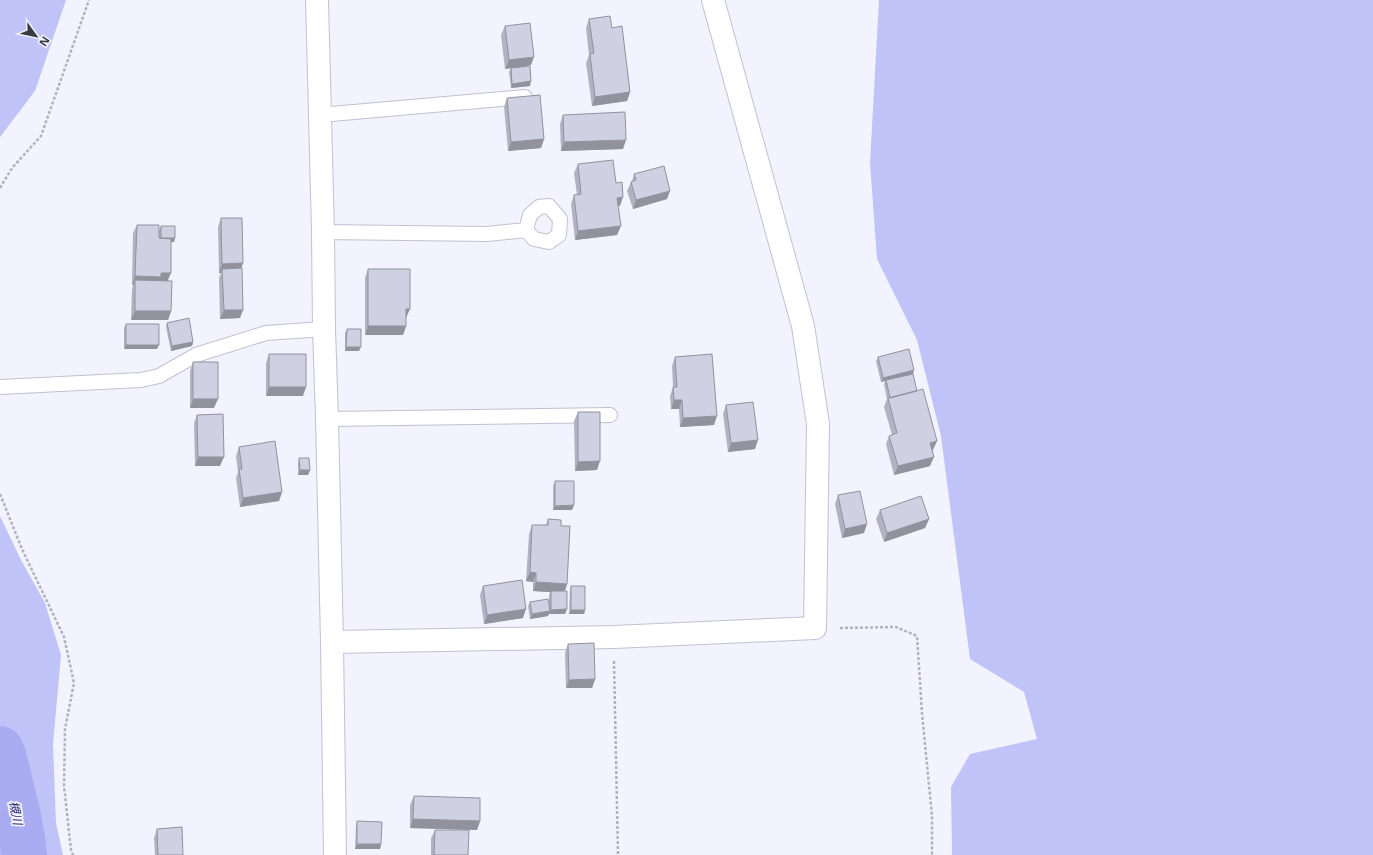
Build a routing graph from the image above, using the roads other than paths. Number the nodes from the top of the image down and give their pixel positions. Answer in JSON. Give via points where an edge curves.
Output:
{"nodes":[{"id":1,"x":317,"y":0,"type":"edge"},
{"id":2,"x":713,"y":0,"type":"edge"},
{"id":3,"x":532,"y":97,"type":"edge"},
{"id":4,"x":320,"y":115,"type":"junction"},
{"id":5,"x":526,"y":230,"type":"dead end"},
{"id":6,"x":323,"y":232,"type":"junction"},
{"id":7,"x":324,"y":329,"type":"junction"},
{"id":8,"x":0,"y":387,"type":"edge"},
{"id":9,"x":610,"y":415,"type":"dead end"},
{"id":10,"x":327,"y":419,"type":"junction"},
{"id":11,"x":332,"y":642,"type":"junction"},
{"id":12,"x":335,"y":855,"type":"edge"}],
"edges":[{"from":1,"to":4,"type":"street"},
{"from":2,"to":11,"type":"street","via":[[803,326],[818,424],[815,628],[614,637]]},
{"from":3,"to":4,"type":"lane"},
{"from":4,"to":6,"type":"street"},
{"from":5,"to":6,"type":"lane","via":[[487,234]]},
{"from":6,"to":7,"type":"street"},
{"from":7,"to":8,"type":"lane","via":[[266,333],[196,355],[159,376],[141,380]]},
{"from":7,"to":10,"type":"street"},
{"from":9,"to":10,"type":"lane"},
{"from":10,"to":11,"type":"street"},
{"from":11,"to":12,"type":"street"}]}
